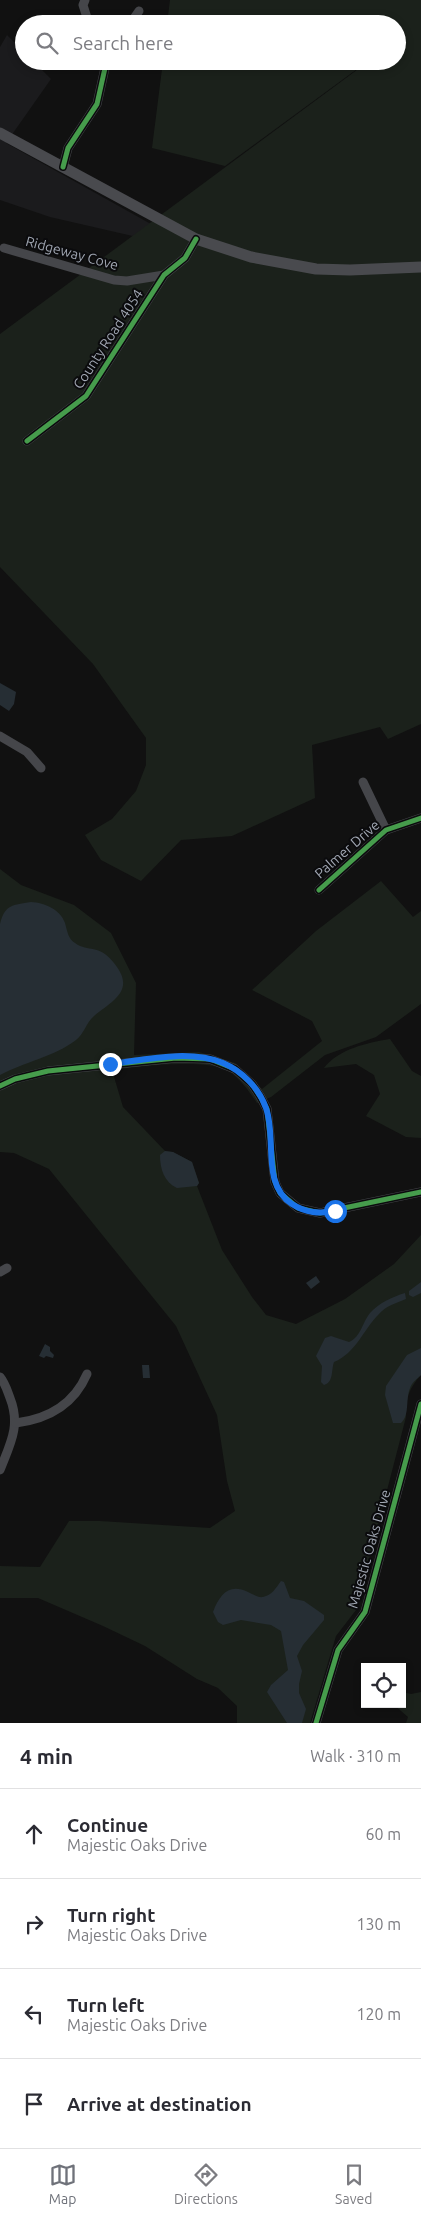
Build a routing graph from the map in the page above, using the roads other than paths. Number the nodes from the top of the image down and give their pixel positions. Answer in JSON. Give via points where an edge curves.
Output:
{"nodes":[{"id":1,"x":85,"y":0,"type":"edge"},
{"id":2,"x":139,"y":11,"type":"dead end"},
{"id":3,"x":86,"y":15,"type":"edge"},
{"id":4,"x":136,"y":15,"type":"edge"},
{"id":5,"x":103,"y":70,"type":"edge"},
{"id":6,"x":0,"y":133,"type":"edge"},
{"id":7,"x":63,"y":167,"type":"junction"},
{"id":8,"x":196,"y":239,"type":"junction"},
{"id":9,"x":4,"y":248,"type":"dead end"},
{"id":10,"x":421,"y":267,"type":"edge"},
{"id":11,"x":164,"y":275,"type":"junction"},
{"id":12,"x":27,"y":440,"type":"dead end"},
{"id":13,"x":0,"y":736,"type":"edge"},
{"id":14,"x":41,"y":768,"type":"dead end"},
{"id":15,"x":363,"y":782,"type":"dead end"},
{"id":16,"x":421,"y":818,"type":"edge"},
{"id":17,"x":386,"y":830,"type":"junction"},
{"id":18,"x":319,"y":890,"type":"dead end"},
{"id":19,"x":0,"y":1086,"type":"edge"},
{"id":20,"x":421,"y":1192,"type":"edge"},
{"id":21,"x":87,"y":1374,"type":"dead end"},
{"id":22,"x":0,"y":1377,"type":"edge"},
{"id":23,"x":421,"y":1404,"type":"edge"},
{"id":24,"x":16,"y":1423,"type":"junction"},
{"id":25,"x":0,"y":1470,"type":"edge"},
{"id":26,"x":316,"y":1723,"type":"edge"}],
"edges":[{"from":1,"to":3,"type":"street"},
{"from":2,"to":4,"type":"street"},
{"from":5,"to":7,"type":"street","via":[[96,104],[68,148]]},
{"from":6,"to":7,"type":"main road"},
{"from":7,"to":8,"type":"main road"},
{"from":8,"to":10,"type":"main road","via":[[259,260],[316,269]]},
{"from":8,"to":11,"type":"street","name":"County Road 4054","via":[[184,258]]},
{"from":9,"to":11,"type":"street","name":"Ridgeway Cove","via":[[114,280]]},
{"from":11,"to":12,"type":"street","name":"County Road 4054","via":[[86,396]]},
{"from":13,"to":14,"type":"street","via":[[27,752]]},
{"from":15,"to":17,"type":"street"},
{"from":16,"to":17,"type":"street","name":"Palmer Drive"},
{"from":17,"to":18,"type":"street","name":"Palmer Drive"},
{"from":19,"to":20,"type":"street","via":[[48,1071],[176,1058],[210,1059],[235,1069],[260,1096],[267,1110],[275,1182],[280,1194],[298,1208],[320,1214]]},
{"from":21,"to":24,"type":"street","via":[[82,1387],[62,1406],[43,1418]]},
{"from":22,"to":24,"type":"street","via":[[14,1407]]},
{"from":23,"to":26,"type":"street","name":"Majestic Oaks Drive","via":[[365,1612],[338,1650]]},
{"from":24,"to":25,"type":"street"}]}
